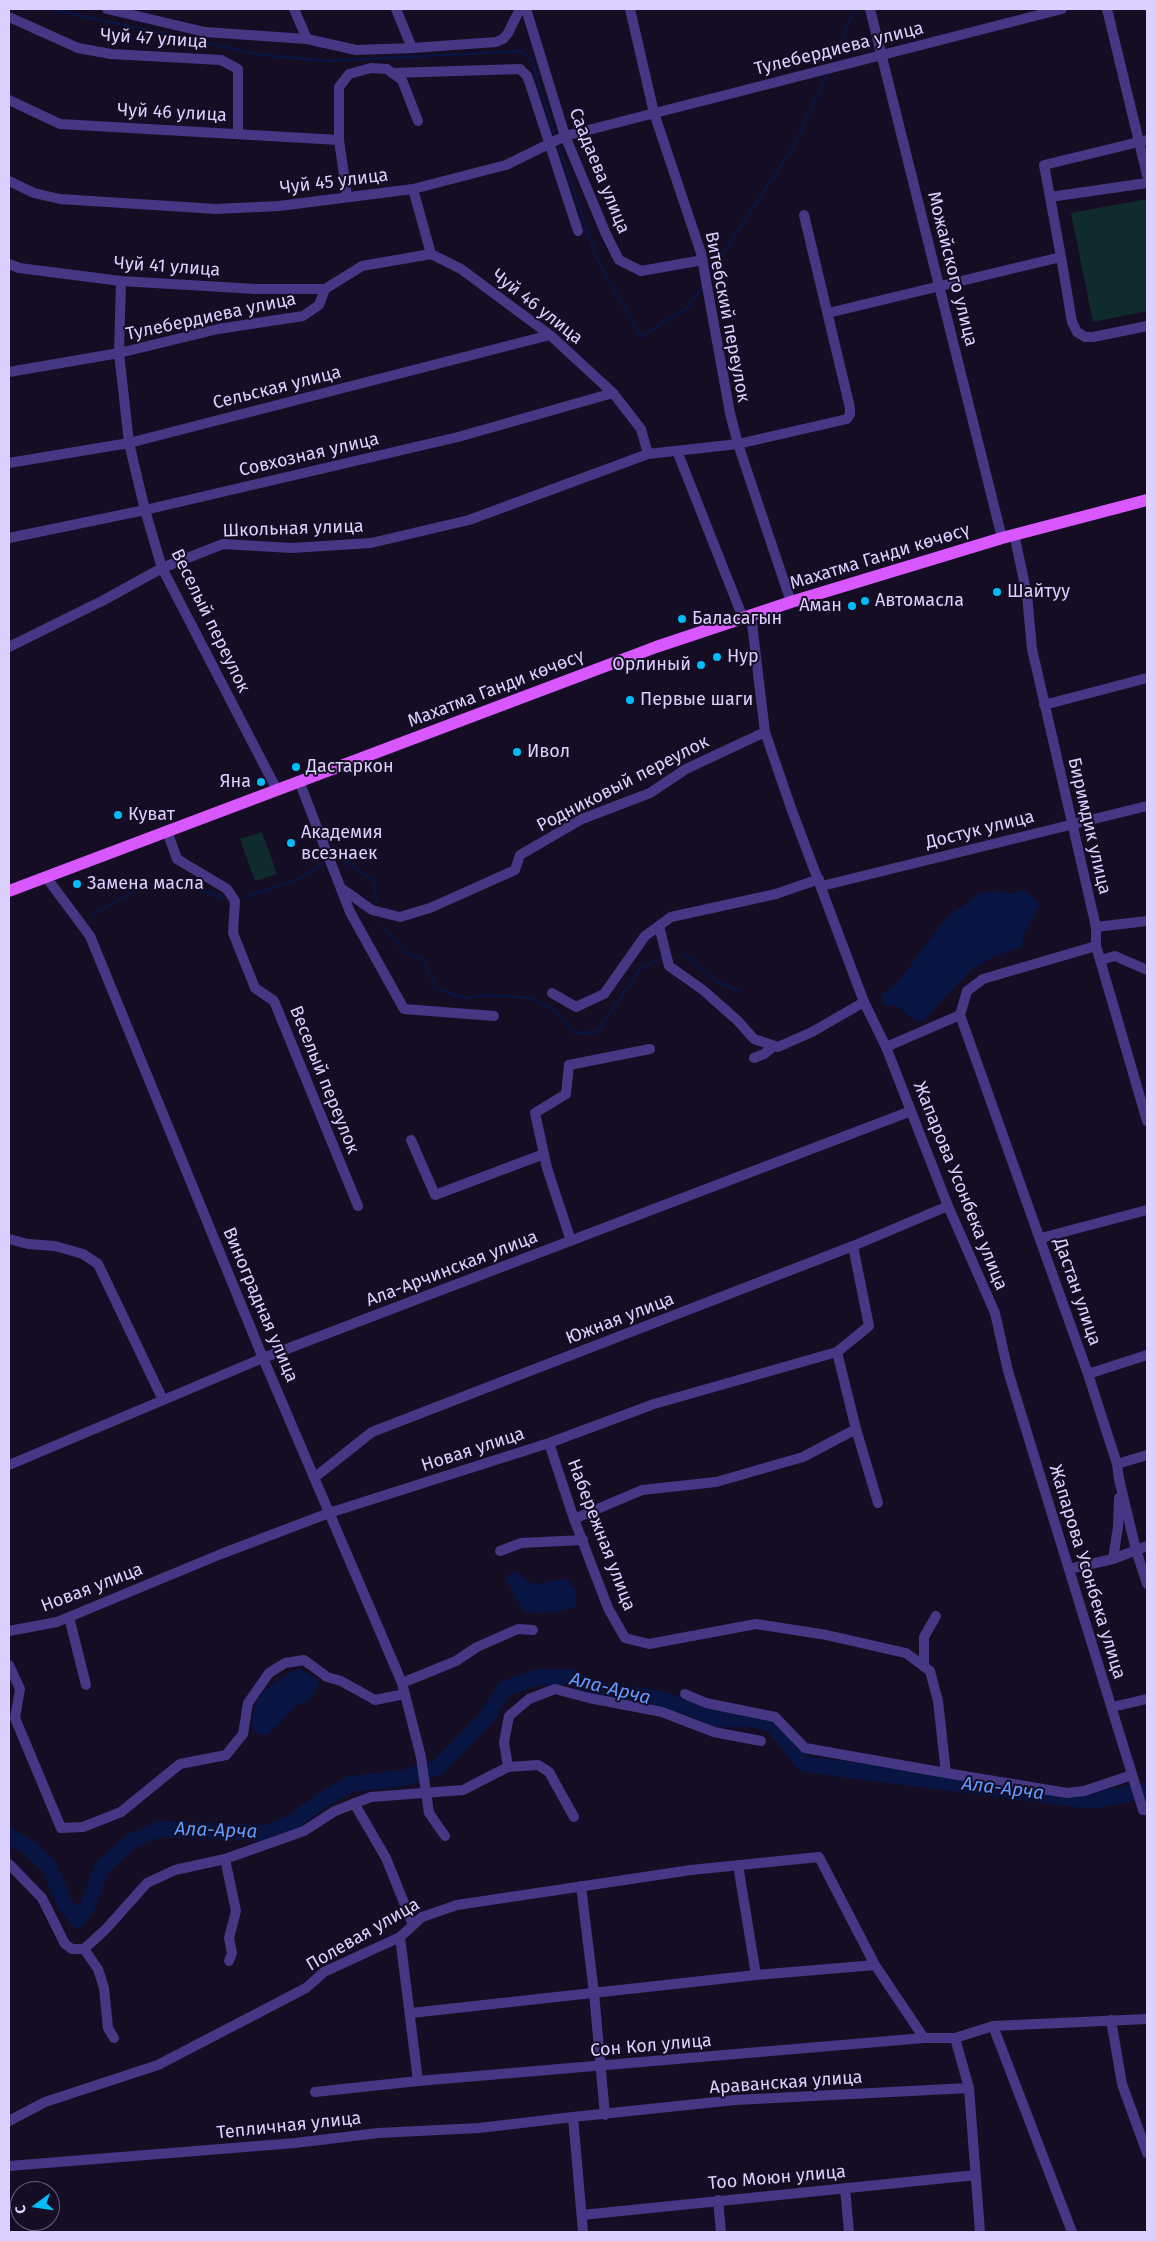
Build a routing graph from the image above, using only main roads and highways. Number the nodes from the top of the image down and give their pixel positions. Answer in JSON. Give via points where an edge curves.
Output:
{"nodes":[{"id":1,"x":1147,"y":500,"type":"edge"},
{"id":2,"x":9,"y":891,"type":"edge"}],
"edges":[{"from":1,"to":2,"type":"main road","name":"Махатма Ганди көчөсү","via":[[1008,536],[790,602],[656,647]]}]}
